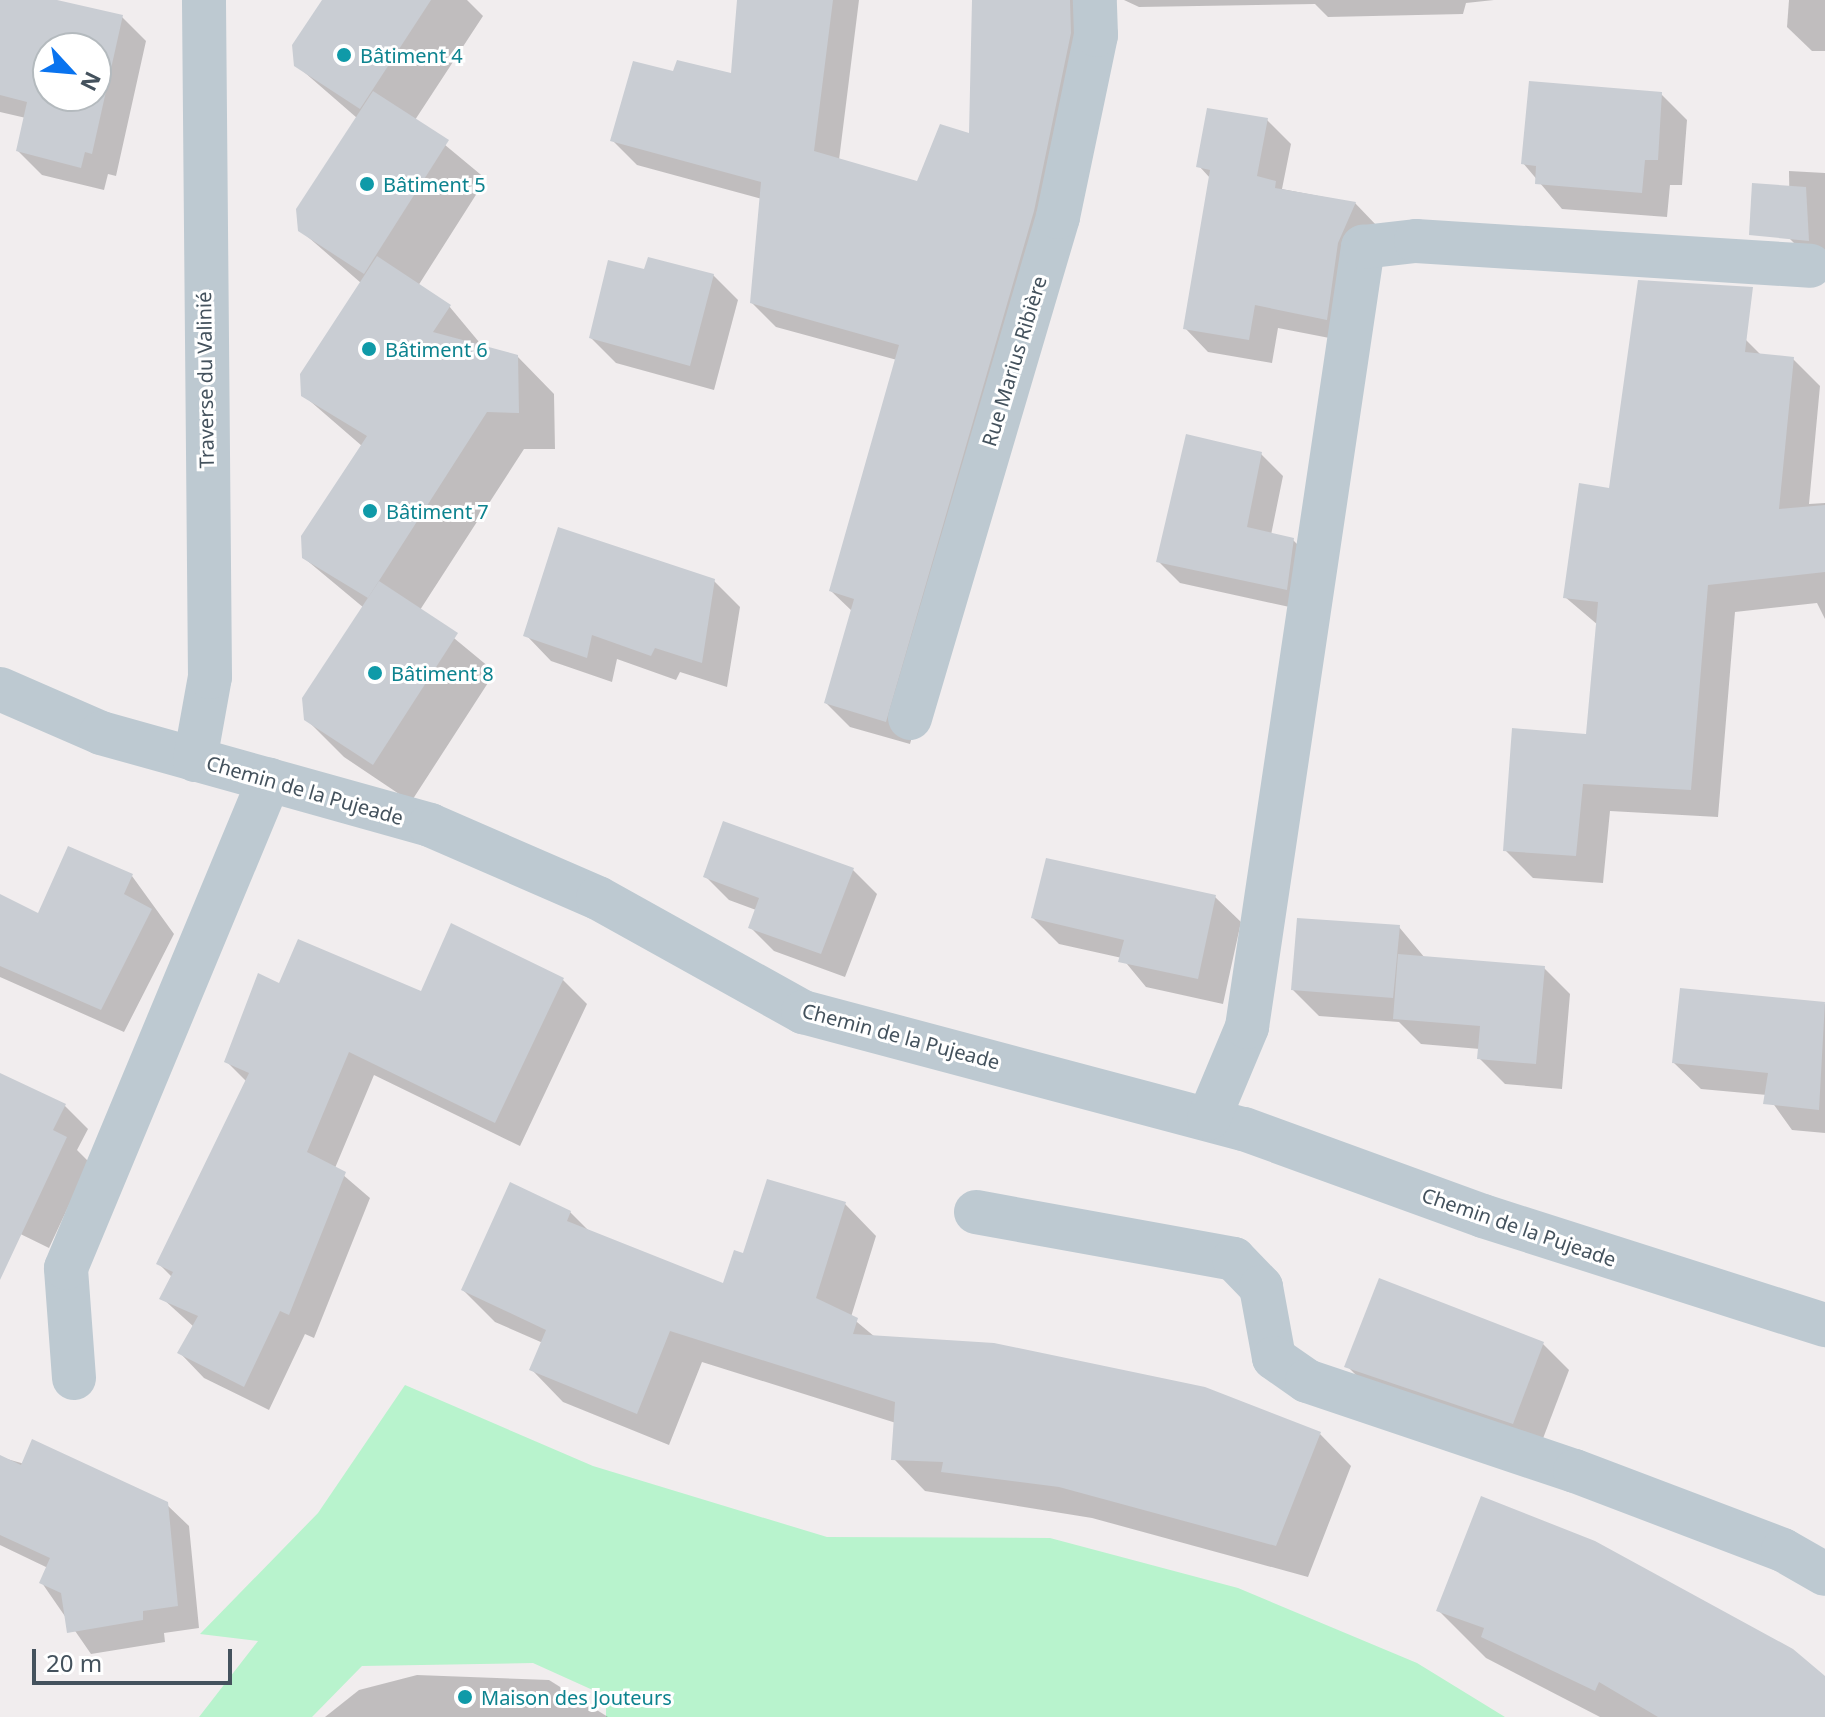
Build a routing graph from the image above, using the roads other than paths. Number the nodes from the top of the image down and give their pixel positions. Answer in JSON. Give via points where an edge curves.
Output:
{"nodes":[{"id":1,"x":204,"y":0,"type":"edge"},
{"id":2,"x":1095,"y":0,"type":"edge"},
{"id":3,"x":1810,"y":266,"type":"dead end"},
{"id":4,"x":0,"y":689,"type":"edge"},
{"id":5,"x":910,"y":718,"type":"dead end"},
{"id":6,"x":195,"y":760,"type":"junction"},
{"id":7,"x":269,"y":780,"type":"junction"},
{"id":8,"x":1209,"y":1118,"type":"junction"},
{"id":9,"x":976,"y":1212,"type":"dead end"},
{"id":10,"x":1825,"y":1325,"type":"edge"},
{"id":11,"x":74,"y":1378,"type":"dead end"},
{"id":12,"x":1825,"y":1574,"type":"edge"}],
"edges":[{"from":1,"to":6,"type":"street","name":"Traverse du Valinié","via":[[210,677]]},
{"from":2,"to":5,"type":"street","name":"Rue Marius Ribière","via":[[1096,35],[1058,217]]},
{"from":3,"to":8,"type":"street","via":[[1431,242],[1363,247],[1247,1027]]},
{"from":4,"to":6,"type":"street","name":"Chemin de la Pujeade","via":[[101,733]]},
{"from":6,"to":7,"type":"street","name":"Chemin de la Pujeade"},
{"from":7,"to":8,"type":"street","name":"Chemin de la Pujeade","via":[[430,825],[584,892],[803,1012]]},
{"from":7,"to":11,"type":"street","via":[[66,1268]]},
{"from":8,"to":10,"type":"street","name":"Chemin de la Pujeade","via":[[1483,1216]]},
{"from":9,"to":12,"type":"street","via":[[1234,1259],[1261,1287],[1274,1358],[1307,1381],[1590,1477],[1783,1550]]}]}
